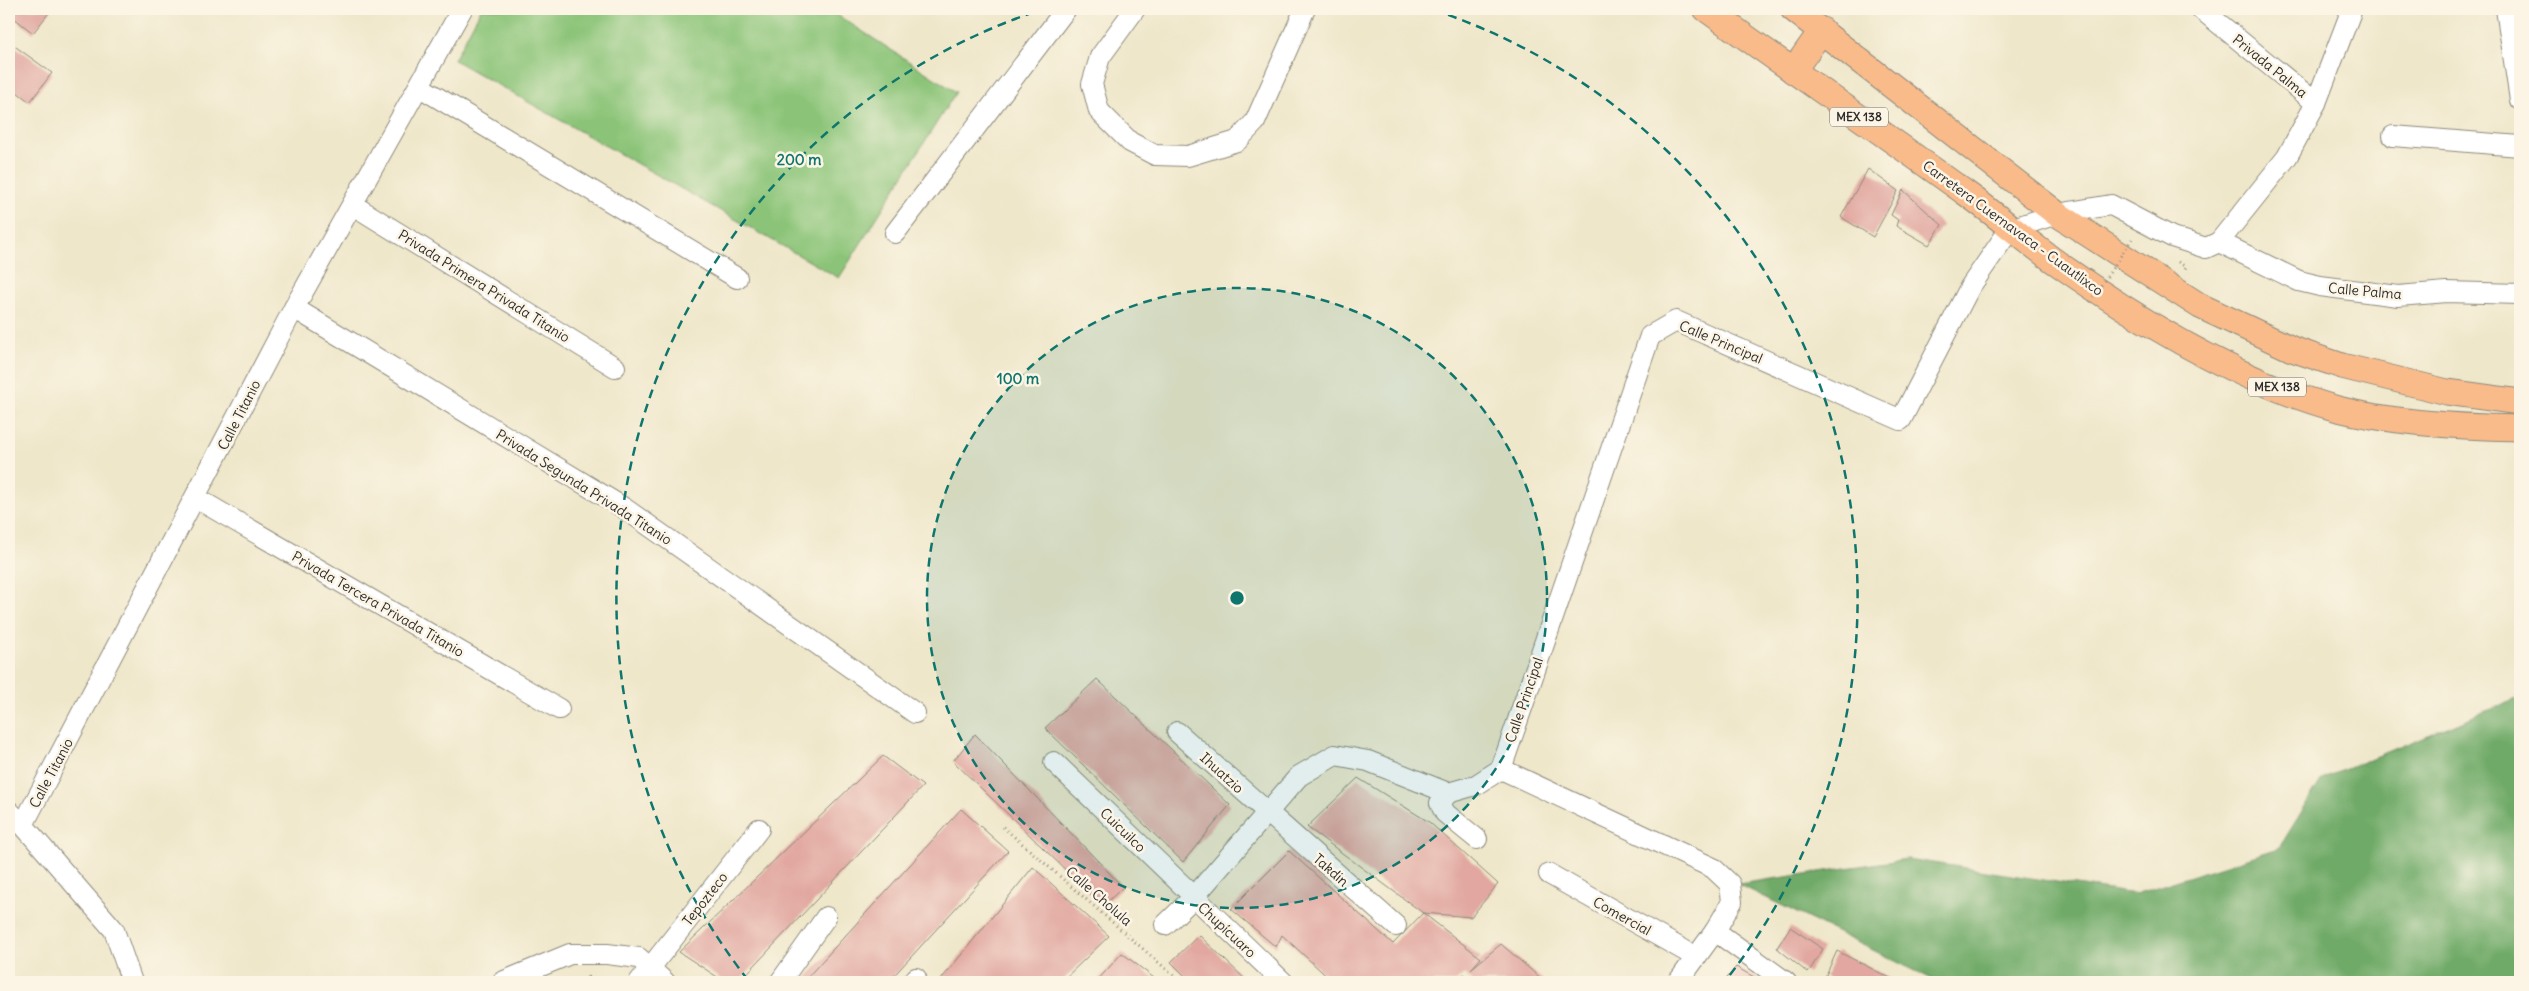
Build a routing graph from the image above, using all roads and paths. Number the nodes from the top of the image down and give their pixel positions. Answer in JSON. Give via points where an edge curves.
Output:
{"nodes":[{"id":1,"x":462,"y":9,"type":"edge"},
{"id":2,"x":1066,"y":9,"type":"edge"},
{"id":3,"x":1135,"y":9,"type":"edge"},
{"id":4,"x":1305,"y":9,"type":"edge"},
{"id":5,"x":1706,"y":9,"type":"edge"},
{"id":6,"x":1793,"y":9,"type":"edge"},
{"id":7,"x":2201,"y":9,"type":"edge"},
{"id":8,"x":2352,"y":9,"type":"edge"},
{"id":9,"x":2506,"y":9,"type":"edge"},
{"id":10,"x":1822,"y":30,"type":"junction"},
{"id":11,"x":1793,"y":71,"type":"junction"},
{"id":12,"x":420,"y":87,"type":"junction"},
{"id":13,"x":2520,"y":100,"type":"edge"},
{"id":14,"x":2316,"y":103,"type":"junction"},
{"id":15,"x":2393,"y":136,"type":"dead end"},
{"id":16,"x":2520,"y":146,"type":"edge"},
{"id":17,"x":352,"y":205,"type":"junction"},
{"id":18,"x":2057,"y":214,"type":"junction"},
{"id":19,"x":2010,"y":229,"type":"junction"},
{"id":20,"x":895,"y":233,"type":"dead end"},
{"id":21,"x":2132,"y":239,"type":"dead end"},
{"id":22,"x":2212,"y":245,"type":"junction"},
{"id":23,"x":737,"y":278,"type":"dead end"},
{"id":24,"x":2520,"y":294,"type":"edge"},
{"id":25,"x":2090,"y":302,"type":"dead end"},
{"id":26,"x":294,"y":308,"type":"junction"},
{"id":27,"x":615,"y":367,"type":"dead end"},
{"id":28,"x":2520,"y":402,"type":"edge"},
{"id":29,"x":2520,"y":428,"type":"edge"},
{"id":30,"x":196,"y":498,"type":"junction"},
{"id":31,"x":559,"y":709,"type":"dead end"},
{"id":32,"x":915,"y":714,"type":"dead end"},
{"id":33,"x":1176,"y":732,"type":"dead end"},
{"id":34,"x":1054,"y":762,"type":"dead end"},
{"id":35,"x":1501,"y":769,"type":"junction"},
{"id":36,"x":1448,"y":793,"type":"junction"},
{"id":37,"x":9,"y":811,"type":"edge"},
{"id":38,"x":1267,"y":814,"type":"junction"},
{"id":39,"x":23,"y":825,"type":"junction"},
{"id":40,"x":1003,"y":827,"type":"dead end"},
{"id":41,"x":759,"y":830,"type":"dead end"},
{"id":42,"x":1477,"y":839,"type":"dead end"},
{"id":43,"x":1549,"y":874,"type":"dead end"},
{"id":44,"x":1193,"y":898,"type":"junction"},
{"id":45,"x":826,"y":917,"type":"dead end"},
{"id":46,"x":1165,"y":925,"type":"dead end"},
{"id":47,"x":1396,"y":926,"type":"dead end"},
{"id":48,"x":1715,"y":931,"type":"junction"},
{"id":49,"x":1696,"y":957,"type":"junction"},
{"id":50,"x":645,"y":976,"type":"edge"},
{"id":51,"x":132,"y":982,"type":"edge"},
{"id":52,"x":502,"y":982,"type":"edge"},
{"id":53,"x":665,"y":982,"type":"edge"},
{"id":54,"x":780,"y":982,"type":"edge"},
{"id":55,"x":1181,"y":982,"type":"edge"},
{"id":56,"x":1283,"y":982,"type":"edge"},
{"id":57,"x":1678,"y":982,"type":"edge"},
{"id":58,"x":1786,"y":982,"type":"edge"}],
"edges":[{"from":1,"to":12,"type":"street","name":"Calle Titanio"},
{"from":2,"to":20,"type":"street"},
{"from":3,"to":4,"type":"street","via":[[1100,57],[1092,84],[1099,111],[1130,142],[1155,156],[1188,156],[1238,141],[1255,122]]},
{"from":5,"to":11,"type":"main road","name":"Carretera Cuernavaca - Cuautlixco","number":"MEX 138"},
{"from":6,"to":10,"type":"main road","number":"MEX 138"},
{"from":7,"to":14,"type":"street","name":"Privada Palma"},
{"from":8,"to":14,"type":"street"},
{"from":9,"to":13,"type":"street"},
{"from":10,"to":11,"type":"main road"},
{"from":10,"to":18,"type":"main road","number":"MEX 138"},
{"from":11,"to":19,"type":"main road","name":"Carretera Cuernavaca - Cuautlixco","number":"MEX 138","via":[[1970,196]]},
{"from":12,"to":17,"type":"street","name":"Calle Titanio"},
{"from":12,"to":23,"type":"street"},
{"from":14,"to":22,"type":"street","via":[[2287,157]]},
{"from":15,"to":16,"type":"street"},
{"from":17,"to":26,"type":"street","name":"Calle Titanio"},
{"from":17,"to":27,"type":"street","name":"Privada Primera Privada Titanio"},
{"from":18,"to":19,"type":"street","name":"Calle Palma"},
{"from":18,"to":22,"type":"street","name":"Calle Palma","via":[[2111,205],[2172,237]]},
{"from":18,"to":28,"type":"main road","number":"MEX 138","via":[[2200,306],[2292,348],[2342,366],[2447,392]]},
{"from":19,"to":29,"type":"main road","name":"Carretera Cuernavaca - Cuautlixco","number":"MEX 138","via":[[2074,275],[2189,347],[2293,394],[2339,409],[2384,417]]},
{"from":19,"to":35,"type":"street","name":"Calle Principal","via":[[1970,287],[1901,420],[1676,321],[1650,336]]},
{"from":21,"to":25,"type":"path","bridge":true},
{"from":22,"to":24,"type":"street","name":"Calle Palma","via":[[2299,281],[2320,286],[2398,296],[2448,292]]},
{"from":26,"to":30,"type":"street","name":"Calle Titanio"},
{"from":26,"to":32,"type":"street","name":"Privada Segunda Privada Titanio","via":[[624,508]]},
{"from":30,"to":31,"type":"street","name":"Privada Tercera Privada Titanio"},
{"from":30,"to":39,"type":"street","name":"Calle Titanio"},
{"from":33,"to":38,"type":"street","name":"Ihuatzio"},
{"from":34,"to":44,"type":"street","name":"Cuicuilco"},
{"from":35,"to":36,"type":"street","via":[[1476,785]]},
{"from":35,"to":48,"type":"street","via":[[1713,868],[1730,884],[1732,902]]},
{"from":36,"to":38,"type":"street","via":[[1368,761],[1336,755],[1299,776]]},
{"from":36,"to":42,"type":"street","via":[[1440,803],[1444,813]]},
{"from":37,"to":39,"type":"street"},
{"from":38,"to":44,"type":"street"},
{"from":38,"to":47,"type":"street","name":"Takdin"},
{"from":39,"to":51,"type":"street","via":[[114,930]]},
{"from":40,"to":55,"type":"path","name":"Calle Cholula"},
{"from":41,"to":50,"type":"street","name":"Tepozteco"},
{"from":43,"to":49,"type":"street","name":"Comercial"},
{"from":44,"to":46,"type":"street"},
{"from":44,"to":56,"type":"street","name":"Chupícuaro"},
{"from":45,"to":54,"type":"street"},
{"from":48,"to":49,"type":"street"},
{"from":48,"to":58,"type":"street"},
{"from":49,"to":57,"type":"street"},
{"from":50,"to":52,"type":"street","via":[[639,958],[570,954]]},
{"from":50,"to":53,"type":"street"}]}
